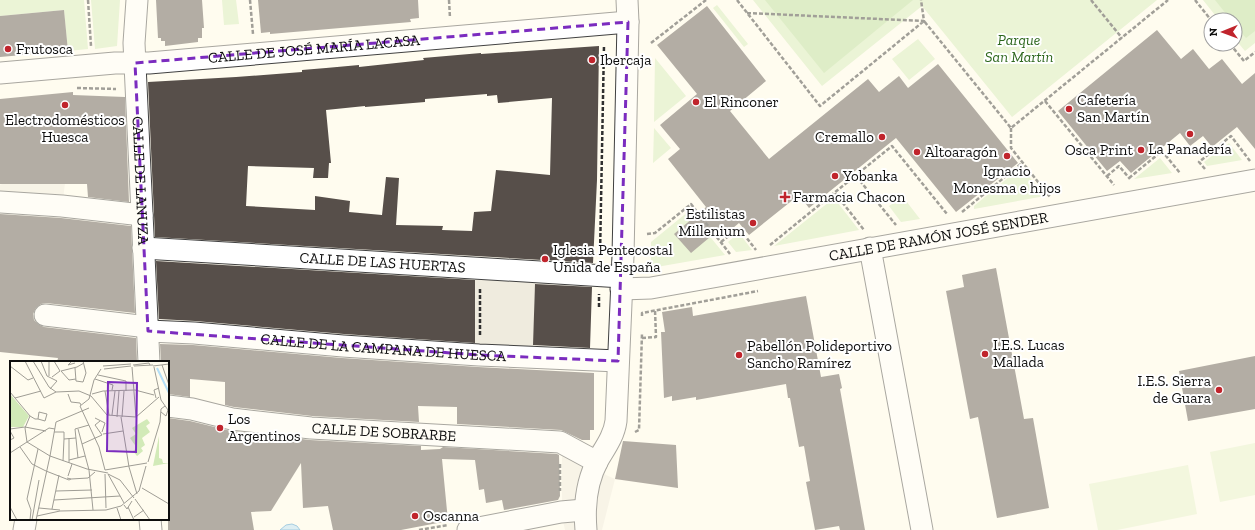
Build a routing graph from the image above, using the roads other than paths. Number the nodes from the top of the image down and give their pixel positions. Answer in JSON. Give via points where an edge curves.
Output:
{"nodes":[{"id":1,"x":137,"y":0,"type":"edge"},
{"id":2,"x":627,"y":0,"type":"edge"},
{"id":3,"x":628,"y":22,"type":"junction"},
{"id":4,"x":135,"y":63,"type":"junction"},
{"id":5,"x":0,"y":73,"type":"edge"},
{"id":6,"x":1253,"y":170,"type":"edge"},
{"id":7,"x":0,"y":202,"type":"edge"},
{"id":8,"x":142,"y":215,"type":"junction"},
{"id":9,"x":868,"y":240,"type":"junction"},
{"id":10,"x":143,"y":248,"type":"junction"},
{"id":11,"x":622,"y":283,"type":"junction"},
{"id":12,"x":45,"y":316,"type":"dead end"},
{"id":13,"x":148,"y":329,"type":"junction"},
{"id":14,"x":149,"y":361,"type":"edge"},
{"id":15,"x":618,"y":361,"type":"junction"},
{"id":16,"x":169,"y":406,"type":"edge"},
{"id":17,"x":597,"y":462,"type":"junction"},
{"id":18,"x":26,"y":520,"type":"edge"},
{"id":19,"x":150,"y":520,"type":"edge"},
{"id":20,"x":585,"y":520,"type":"edge"},
{"id":21,"x":24,"y":530,"type":"edge"},
{"id":22,"x":151,"y":530,"type":"edge"},
{"id":23,"x":468,"y":530,"type":"edge"},
{"id":24,"x":922,"y":530,"type":"edge"}],
"edges":[{"from":1,"to":4,"type":"street","name":"CALLE DE LANUZA"},
{"from":2,"to":3,"type":"street"},
{"from":3,"to":4,"type":"street","name":"CALLE DE JOSÉ MARÍA LACASA"},
{"from":3,"to":11,"type":"street"},
{"from":4,"to":5,"type":"street","name":"CALLE DE JOSÉ MARÍA LACASA"},
{"from":4,"to":8,"type":"street","name":"CALLE DE LANUZA"},
{"from":6,"to":9,"type":"street","name":"CALLE DE RAMÓN JOSÉ SENDER"},
{"from":7,"to":8,"type":"street"},
{"from":8,"to":10,"type":"street","name":"CALLE DE LANUZA"},
{"from":9,"to":11,"type":"street","name":"CALLE DE RAMÓN JOSÉ SENDER","via":[[651,288]]},
{"from":9,"to":24,"type":"street"},
{"from":10,"to":11,"type":"street","name":"CALLE DE LAS HUERTAS","via":[[600,276]]},
{"from":10,"to":13,"type":"street","name":"CALLE DE LANUZA"},
{"from":11,"to":15,"type":"street"},
{"from":12,"to":13,"type":"street","name":"CALLE DE LA CAMPANA DE HUESCA"},
{"from":13,"to":14,"type":"street","name":"CALLE DE LANUZA"},
{"from":13,"to":15,"type":"street","name":"CALLE DE LA CAMPANA DE HUESCA","via":[[343,346]]},
{"from":15,"to":17,"type":"street","via":[[615,429],[620,434]]},
{"from":16,"to":17,"type":"street","name":"CALLE DE SOBRARBE","via":[[232,419],[311,428],[560,442]]},
{"from":17,"to":20,"type":"street","via":[[588,484]]},
{"from":18,"to":21,"type":"street"},
{"from":19,"to":22,"type":"street"},
{"from":20,"to":23,"type":"street","via":[[560,512]]}]}
